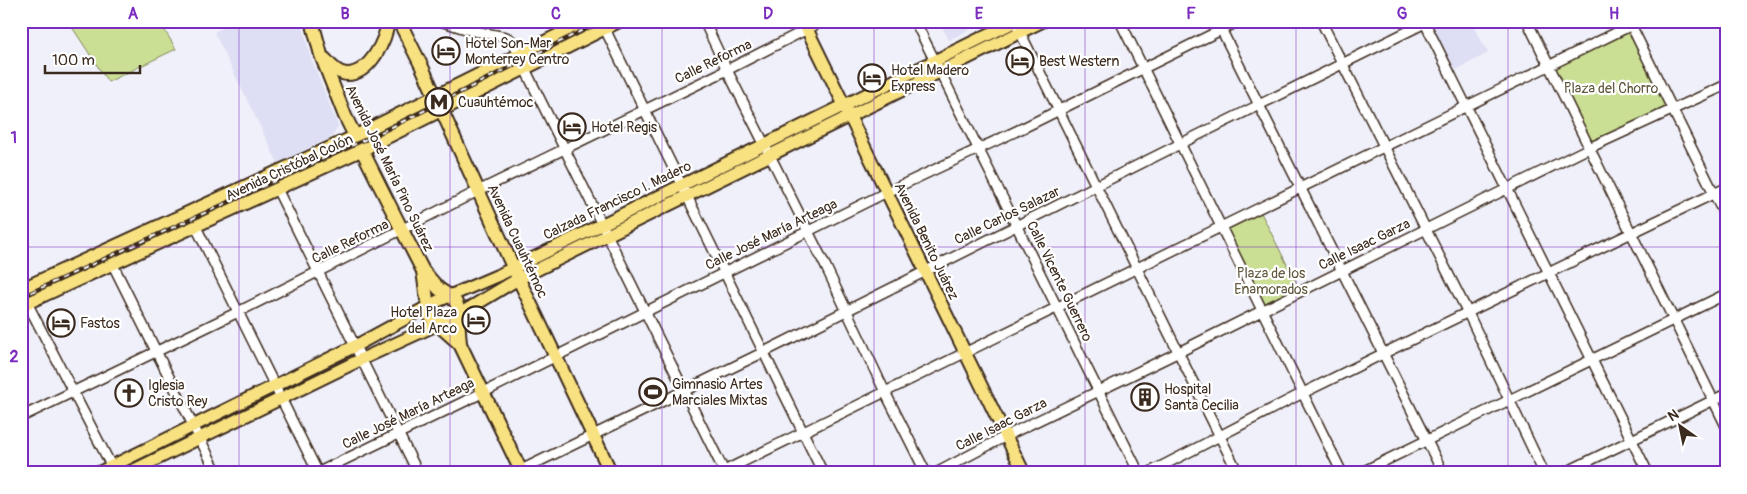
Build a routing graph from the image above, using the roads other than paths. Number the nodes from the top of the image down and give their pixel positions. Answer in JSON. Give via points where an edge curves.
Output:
{"nodes":[{"id":1,"x":312,"y":21,"type":"edge"},
{"id":2,"x":388,"y":21,"type":"edge"},
{"id":3,"x":399,"y":21,"type":"edge"},
{"id":4,"x":440,"y":21,"type":"edge"},
{"id":5,"x":586,"y":21,"type":"edge"},
{"id":6,"x":620,"y":21,"type":"edge"},
{"id":7,"x":704,"y":21,"type":"edge"},
{"id":8,"x":823,"y":21,"type":"edge"},
{"id":9,"x":915,"y":21,"type":"edge"},
{"id":10,"x":1043,"y":21,"type":"edge"},
{"id":11,"x":1120,"y":21,"type":"edge"},
{"id":12,"x":1239,"y":21,"type":"edge"},
{"id":13,"x":1321,"y":21,"type":"edge"},
{"id":14,"x":1526,"y":21,"type":"edge"},
{"id":15,"x":1426,"y":22,"type":"edge"},
{"id":16,"x":1633,"y":23,"type":"edge"},
{"id":17,"x":1016,"y":24,"type":"edge"},
{"id":18,"x":603,"y":25,"type":"edge"},
{"id":19,"x":805,"y":25,"type":"edge"},
{"id":20,"x":1220,"y":25,"type":"edge"},
{"id":21,"x":322,"y":55,"type":"junction"},
{"id":22,"x":520,"y":55,"type":"junction"},
{"id":23,"x":935,"y":61,"type":"junction"},
{"id":24,"x":1343,"y":64,"type":"junction"},
{"id":25,"x":1549,"y":66,"type":"junction"},
{"id":26,"x":1142,"y":68,"type":"junction"},
{"id":27,"x":525,"y":69,"type":"junction"},
{"id":28,"x":727,"y":70,"type":"junction"},
{"id":29,"x":940,"y":72,"type":"junction"},
{"id":30,"x":1726,"y":84,"type":"edge"},
{"id":31,"x":435,"y":98,"type":"junction"},
{"id":32,"x":845,"y":104,"type":"junction"},
{"id":33,"x":1260,"y":106,"type":"junction"},
{"id":34,"x":1466,"y":107,"type":"junction"},
{"id":35,"x":645,"y":110,"type":"junction"},
{"id":36,"x":1058,"y":110,"type":"junction"},
{"id":37,"x":1673,"y":110,"type":"junction"},
{"id":38,"x":442,"y":111,"type":"junction"},
{"id":39,"x":850,"y":115,"type":"junction"},
{"id":40,"x":355,"y":136,"type":"junction"},
{"id":41,"x":765,"y":144,"type":"junction"},
{"id":42,"x":1180,"y":144,"type":"junction"},
{"id":43,"x":1385,"y":147,"type":"junction"},
{"id":44,"x":565,"y":148,"type":"junction"},
{"id":45,"x":1589,"y":148,"type":"junction"},
{"id":46,"x":979,"y":149,"type":"junction"},
{"id":47,"x":362,"y":150,"type":"junction"},
{"id":48,"x":771,"y":156,"type":"junction"},
{"id":49,"x":681,"y":185,"type":"junction"},
{"id":50,"x":1096,"y":186,"type":"junction"},
{"id":51,"x":1726,"y":188,"type":"edge"},
{"id":52,"x":277,"y":189,"type":"junction"},
{"id":53,"x":1301,"y":189,"type":"junction"},
{"id":54,"x":1507,"y":189,"type":"junction"},
{"id":55,"x":478,"y":191,"type":"junction"},
{"id":56,"x":887,"y":192,"type":"junction"},
{"id":57,"x":1714,"y":194,"type":"junction"},
{"id":58,"x":687,"y":196,"type":"junction"},
{"id":59,"x":1726,"y":218,"type":"edge"},
{"id":60,"x":1018,"y":226,"type":"junction"},
{"id":61,"x":196,"y":227,"type":"junction"},
{"id":62,"x":1220,"y":227,"type":"junction"},
{"id":63,"x":1425,"y":229,"type":"junction"},
{"id":64,"x":402,"y":230,"type":"junction"},
{"id":65,"x":604,"y":230,"type":"junction"},
{"id":66,"x":808,"y":232,"type":"junction"},
{"id":67,"x":1632,"y":233,"type":"junction"},
{"id":68,"x":113,"y":265,"type":"junction"},
{"id":69,"x":1137,"y":268,"type":"junction"},
{"id":70,"x":1343,"y":270,"type":"junction"},
{"id":71,"x":423,"y":271,"type":"junction"},
{"id":72,"x":924,"y":271,"type":"junction"},
{"id":73,"x":318,"y":272,"type":"junction"},
{"id":74,"x":516,"y":273,"type":"junction"},
{"id":75,"x":724,"y":273,"type":"junction"},
{"id":76,"x":1548,"y":274,"type":"junction"},
{"id":77,"x":21,"y":290,"type":"edge"},
{"id":78,"x":1726,"y":294,"type":"edge"},
{"id":79,"x":450,"y":295,"type":"junction"},
{"id":80,"x":25,"y":305,"type":"edge"},
{"id":81,"x":428,"y":306,"type":"junction"},
{"id":82,"x":1056,"y":307,"type":"junction"},
{"id":83,"x":1261,"y":310,"type":"junction"},
{"id":84,"x":846,"y":311,"type":"junction"},
{"id":85,"x":238,"y":312,"type":"junction"},
{"id":86,"x":645,"y":312,"type":"junction"},
{"id":87,"x":1468,"y":313,"type":"junction"},
{"id":88,"x":458,"y":315,"type":"junction"},
{"id":89,"x":1673,"y":320,"type":"junction"},
{"id":90,"x":438,"y":325,"type":"junction"},
{"id":91,"x":460,"y":344,"type":"junction"},
{"id":92,"x":355,"y":346,"type":"junction"},
{"id":93,"x":156,"y":351,"type":"junction"},
{"id":94,"x":764,"y":352,"type":"junction"},
{"id":95,"x":1179,"y":352,"type":"junction"},
{"id":96,"x":965,"y":353,"type":"junction"},
{"id":97,"x":1384,"y":354,"type":"junction"},
{"id":98,"x":555,"y":356,"type":"junction"},
{"id":99,"x":362,"y":359,"type":"junction"},
{"id":100,"x":1591,"y":360,"type":"junction"},
{"id":101,"x":274,"y":386,"type":"junction"},
{"id":102,"x":684,"y":391,"type":"junction"},
{"id":103,"x":1099,"y":391,"type":"junction"},
{"id":104,"x":484,"y":392,"type":"junction"},
{"id":105,"x":885,"y":392,"type":"junction"},
{"id":106,"x":73,"y":393,"type":"junction"},
{"id":107,"x":1302,"y":394,"type":"junction"},
{"id":108,"x":1726,"y":394,"type":"edge"},
{"id":109,"x":281,"y":398,"type":"junction"},
{"id":110,"x":1510,"y":400,"type":"junction"},
{"id":111,"x":1713,"y":400,"type":"junction"},
{"id":112,"x":21,"y":417,"type":"edge"},
{"id":113,"x":193,"y":426,"type":"junction"},
{"id":114,"x":1726,"y":426,"type":"edge"},
{"id":115,"x":399,"y":433,"type":"junction"},
{"id":116,"x":804,"y":433,"type":"junction"},
{"id":117,"x":592,"y":435,"type":"junction"},
{"id":118,"x":1006,"y":436,"type":"junction"},
{"id":119,"x":199,"y":437,"type":"junction"},
{"id":120,"x":1220,"y":437,"type":"junction"},
{"id":121,"x":1426,"y":440,"type":"junction"},
{"id":122,"x":1632,"y":440,"type":"junction"},
{"id":123,"x":113,"y":469,"type":"edge"},
{"id":124,"x":519,"y":472,"type":"edge"},
{"id":125,"x":723,"y":472,"type":"edge"},
{"id":126,"x":98,"y":473,"type":"edge"},
{"id":127,"x":128,"y":473,"type":"edge"},
{"id":128,"x":216,"y":473,"type":"edge"},
{"id":129,"x":317,"y":473,"type":"edge"},
{"id":130,"x":418,"y":473,"type":"edge"},
{"id":131,"x":611,"y":473,"type":"edge"},
{"id":132,"x":823,"y":473,"type":"edge"},
{"id":133,"x":926,"y":473,"type":"edge"},
{"id":134,"x":936,"y":473,"type":"edge"},
{"id":135,"x":1024,"y":473,"type":"edge"},
{"id":136,"x":1139,"y":473,"type":"edge"},
{"id":137,"x":1148,"y":473,"type":"edge"},
{"id":138,"x":1238,"y":473,"type":"edge"},
{"id":139,"x":1342,"y":473,"type":"edge"},
{"id":140,"x":1360,"y":473,"type":"edge"},
{"id":141,"x":1443,"y":473,"type":"edge"},
{"id":142,"x":1544,"y":473,"type":"edge"},
{"id":143,"x":1564,"y":473,"type":"edge"},
{"id":144,"x":1648,"y":473,"type":"edge"}],
"edges":[{"from":1,"to":21,"type":"highway","name":"Avenida José María Pino Suárez"},
{"from":2,"to":21,"type":"highway","via":[[380,48],[354,73],[342,73]]},
{"from":3,"to":31,"type":"highway","name":"Avenida Cuauhtémoc"},
{"from":4,"to":22,"type":"street","via":[[506,37]]},
{"from":5,"to":22,"type":"main road","name":"Avenida Cristóbal Colón"},
{"from":6,"to":18,"type":"main road","name":"Avenida Cristóbal Colón"},
{"from":7,"to":28,"type":"street"},
{"from":8,"to":19,"type":"street","name":"Calle Reforma"},
{"from":9,"to":23,"type":"street","name":"Calle Vicente Guerrero"},
{"from":10,"to":17,"type":"main road","name":"Calzada Francisco I. Madero"},
{"from":11,"to":26,"type":"street"},
{"from":12,"to":20,"type":"street","name":"Calle José María Arteaga"},
{"from":13,"to":24,"type":"street"},
{"from":14,"to":25,"type":"street"},
{"from":15,"to":24,"type":"street","name":"Calle Carlos Salazar"},
{"from":15,"to":34,"type":"street"},
{"from":16,"to":25,"type":"street"},
{"from":16,"to":37,"type":"street"},
{"from":17,"to":23,"type":"main road","name":"Calzada Francisco I. Madero"},
{"from":17,"to":29,"type":"main road","name":"Calzada Francisco I. Madero"},
{"from":17,"to":36,"type":"street"},
{"from":18,"to":27,"type":"main road","name":"Avenida Cristóbal Colón"},
{"from":18,"to":35,"type":"street"},
{"from":19,"to":28,"type":"street","name":"Calle Reforma"},
{"from":19,"to":32,"type":"main road","name":"Avenida Benito Juárez"},
{"from":20,"to":26,"type":"street","name":"Calle José María Arteaga"},
{"from":20,"to":33,"type":"street"},
{"from":21,"to":40,"type":"highway","name":"Avenida José María Pino Suárez"},
{"from":22,"to":31,"type":"main road","name":"Avenida Cristóbal Colón"},
{"from":23,"to":29,"type":"street","name":"Calle Vicente Guerrero"},
{"from":23,"to":32,"type":"main road","name":"Calzada Francisco I. Madero"},
{"from":24,"to":33,"type":"street","name":"Calle Carlos Salazar"},
{"from":24,"to":43,"type":"street"},
{"from":25,"to":34,"type":"street"},
{"from":25,"to":45,"type":"street"},
{"from":26,"to":36,"type":"street","name":"Calle José María Arteaga"},
{"from":26,"to":42,"type":"street"},
{"from":27,"to":38,"type":"main road","name":"Avenida Cristóbal Colón"},
{"from":27,"to":44,"type":"street"},
{"from":28,"to":35,"type":"street","name":"Calle Reforma"},
{"from":28,"to":41,"type":"street"},
{"from":29,"to":39,"type":"main road","name":"Calzada Francisco I. Madero"},
{"from":29,"to":46,"type":"street","name":"Calle Vicente Guerrero"},
{"from":30,"to":37,"type":"street","name":"Calle Isaac Garza"},
{"from":31,"to":38,"type":"highway","name":"Avenida Cuauhtémoc"},
{"from":31,"to":40,"type":"main road","name":"Avenida Cristóbal Colón"},
{"from":32,"to":39,"type":"main road","name":"Avenida Benito Juárez"},
{"from":32,"to":41,"type":"main road","name":"Calzada Francisco I. Madero"},
{"from":33,"to":42,"type":"street","name":"Calle Carlos Salazar"},
{"from":33,"to":53,"type":"street"},
{"from":34,"to":43,"type":"street"},
{"from":34,"to":54,"type":"street"},
{"from":35,"to":44,"type":"street","name":"Calle Reforma"},
{"from":35,"to":49,"type":"street"},
{"from":36,"to":46,"type":"street","name":"Calle José María Arteaga"},
{"from":36,"to":50,"type":"street"},
{"from":37,"to":45,"type":"street","name":"Calle Isaac Garza"},
{"from":37,"to":57,"type":"street"},
{"from":38,"to":47,"type":"main road","name":"Avenida Cristóbal Colón"},
{"from":38,"to":55,"type":"highway","name":"Avenida Cuauhtémoc"},
{"from":39,"to":48,"type":"main road","name":"Calzada Francisco I. Madero"},
{"from":39,"to":56,"type":"main road","name":"Avenida Benito Juárez"},
{"from":40,"to":47,"type":"highway","name":"Avenida José María Pino Suárez"},
{"from":40,"to":77,"type":"main road","name":"Avenida Cristóbal Colón"},
{"from":41,"to":48,"type":"street"},
{"from":41,"to":49,"type":"main road","name":"Calzada Francisco I. Madero"},
{"from":42,"to":50,"type":"street","name":"Calle Carlos Salazar"},
{"from":42,"to":62,"type":"street"},
{"from":43,"to":53,"type":"street"},
{"from":43,"to":63,"type":"street"},
{"from":44,"to":55,"type":"street","name":"Calle Reforma"},
{"from":44,"to":65,"type":"street"},
{"from":45,"to":54,"type":"street","name":"Calle Isaac Garza"},
{"from":45,"to":67,"type":"street"},
{"from":46,"to":56,"type":"street","name":"Calle José María Arteaga"},
{"from":46,"to":60,"type":"street","name":"Calle Vicente Guerrero"},
{"from":47,"to":52,"type":"main road","name":"Avenida Cristóbal Colón"},
{"from":47,"to":64,"type":"highway","name":"Avenida José María Pino Suárez"},
{"from":48,"to":58,"type":"main road","name":"Calzada Francisco I. Madero"},
{"from":48,"to":66,"type":"street"},
{"from":49,"to":58,"type":"street"},
{"from":49,"to":65,"type":"main road","name":"Calzada Francisco I. Madero"},
{"from":50,"to":60,"type":"street","name":"Calle Carlos Salazar"},
{"from":50,"to":69,"type":"street"},
{"from":51,"to":57,"type":"street"},
{"from":52,"to":61,"type":"main road","name":"Avenida Cristóbal Colón"},
{"from":52,"to":73,"type":"street"},
{"from":53,"to":62,"type":"street"},
{"from":53,"to":70,"type":"street"},
{"from":54,"to":63,"type":"street","name":"Calle Isaac Garza"},
{"from":54,"to":76,"type":"street"},
{"from":55,"to":64,"type":"street","name":"Calle Reforma"},
{"from":55,"to":74,"type":"highway","name":"Avenida Cuauhtémoc"},
{"from":56,"to":66,"type":"street","name":"Calle José María Arteaga"},
{"from":56,"to":72,"type":"main road","name":"Avenida Benito Juárez"},
{"from":57,"to":59,"type":"street"},
{"from":57,"to":67,"type":"street"},
{"from":58,"to":65,"type":"main road","name":"Calzada Francisco I. Madero"},
{"from":58,"to":75,"type":"street"},
{"from":60,"to":72,"type":"street","name":"Calle Carlos Salazar"},
{"from":60,"to":82,"type":"street","name":"Calle Vicente Guerrero"},
{"from":61,"to":68,"type":"main road","name":"Avenida Cristóbal Colón"},
{"from":61,"to":85,"type":"street"},
{"from":62,"to":69,"type":"street"},
{"from":62,"to":83,"type":"street"},
{"from":63,"to":70,"type":"street","name":"Calle Isaac Garza"},
{"from":63,"to":87,"type":"street"},
{"from":64,"to":71,"type":"highway","name":"Avenida José María Pino Suárez"},
{"from":64,"to":73,"type":"street","name":"Calle Reforma"},
{"from":65,"to":74,"type":"main road","name":"Calzada Francisco I. Madero"},
{"from":65,"to":86,"type":"street"},
{"from":66,"to":75,"type":"street","name":"Calle José María Arteaga"},
{"from":66,"to":84,"type":"street"},
{"from":67,"to":76,"type":"street"},
{"from":67,"to":89,"type":"street"},
{"from":68,"to":80,"type":"main road","name":"Avenida Cristóbal Colón"},
{"from":68,"to":93,"type":"street"},
{"from":69,"to":82,"type":"street"},
{"from":69,"to":95,"type":"street"},
{"from":70,"to":83,"type":"street","name":"Calle Isaac Garza"},
{"from":70,"to":97,"type":"street"},
{"from":71,"to":79,"type":"highway","name":"Avenida José María Pino Suárez","via":[[439,289]]},
{"from":71,"to":81,"type":"highway","name":"Avenida José María Pino Suárez"},
{"from":72,"to":84,"type":"street","name":"Calle Carlos Salazar"},
{"from":72,"to":96,"type":"main road","name":"Avenida Benito Juárez"},
{"from":73,"to":85,"type":"street","name":"Calle Reforma"},
{"from":73,"to":92,"type":"street"},
{"from":74,"to":79,"type":"main road","name":"Calzada Francisco I. Madero"},
{"from":74,"to":88,"type":"main road","name":"Calzada Francisco I. Madero"},
{"from":74,"to":98,"type":"highway","name":"Avenida Cuauhtémoc"},
{"from":75,"to":86,"type":"street","name":"Calle José María Arteaga"},
{"from":75,"to":94,"type":"street"},
{"from":76,"to":87,"type":"street"},
{"from":76,"to":100,"type":"street"},
{"from":77,"to":80,"type":"street"},
{"from":78,"to":89,"type":"street"},
{"from":79,"to":81,"type":"main road","name":"Calzada Francisco I. Madero"},
{"from":79,"to":88,"type":"highway","name":"Avenida José María Pino Suárez","via":[[457,305]]},
{"from":80,"to":106,"type":"street"},
{"from":81,"to":90,"type":"highway","name":"Avenida José María Pino Suárez"},
{"from":81,"to":92,"type":"main road","name":"Calzada Francisco I. Madero"},
{"from":82,"to":96,"type":"street"},
{"from":82,"to":103,"type":"street","name":"Calle Vicente Guerrero"},
{"from":83,"to":95,"type":"street","name":"Calle Isaac Garza"},
{"from":83,"to":107,"type":"street"},
{"from":84,"to":94,"type":"street","name":"Calle Carlos Salazar"},
{"from":84,"to":105,"type":"street"},
{"from":85,"to":93,"type":"street","name":"Calle Reforma"},
{"from":85,"to":101,"type":"street"},
{"from":86,"to":98,"type":"street","name":"Calle José María Arteaga"},
{"from":86,"to":102,"type":"street"},
{"from":87,"to":97,"type":"street"},
{"from":87,"to":110,"type":"street"},
{"from":88,"to":90,"type":"main road","name":"Calzada Francisco I. Madero"},
{"from":88,"to":91,"type":"highway","name":"Avenida José María Pino Suárez"},
{"from":89,"to":100,"type":"street"},
{"from":89,"to":111,"type":"street"},
{"from":90,"to":91,"type":"highway","name":"Avenida José María Pino Suárez"},
{"from":90,"to":99,"type":"main road","name":"Calzada Francisco I. Madero"},
{"from":91,"to":104,"type":"highway","name":"Avenida José María Pino Suárez"},
{"from":92,"to":99,"type":"street"},
{"from":92,"to":101,"type":"main road","name":"Calzada Francisco I. Madero"},
{"from":93,"to":106,"type":"street","name":"Calle Reforma"},
{"from":93,"to":113,"type":"street"},
{"from":94,"to":102,"type":"street","name":"Calle Carlos Salazar"},
{"from":94,"to":116,"type":"street"},
{"from":95,"to":103,"type":"street","name":"Calle Isaac Garza"},
{"from":95,"to":120,"type":"street"},
{"from":96,"to":105,"type":"street"},
{"from":96,"to":118,"type":"main road","name":"Avenida Benito Juárez"},
{"from":97,"to":107,"type":"street"},
{"from":97,"to":121,"type":"street"},
{"from":98,"to":104,"type":"street","name":"Calle José María Arteaga"},
{"from":98,"to":117,"type":"highway","name":"Avenida Cuauhtémoc"},
{"from":99,"to":109,"type":"main road","name":"Calzada Francisco I. Madero"},
{"from":99,"to":115,"type":"street"},
{"from":100,"to":110,"type":"street"},
{"from":100,"to":122,"type":"street"},
{"from":101,"to":109,"type":"street"},
{"from":101,"to":113,"type":"main road","name":"Calzada Francisco I. Madero"},
{"from":102,"to":117,"type":"street","name":"Calle Carlos Salazar"},
{"from":102,"to":125,"type":"street"},
{"from":103,"to":118,"type":"street","name":"Calle Isaac Garza"},
{"from":103,"to":136,"type":"street","name":"Calle Vicente Guerrero"},
{"from":104,"to":115,"type":"street","name":"Calle José María Arteaga"},
{"from":104,"to":124,"type":"highway","name":"Avenida José María Pino Suárez"},
{"from":105,"to":116,"type":"street"},
{"from":105,"to":133,"type":"street"},
{"from":106,"to":112,"type":"street","name":"Calle Reforma"},
{"from":106,"to":123,"type":"street"},
{"from":107,"to":120,"type":"street"},
{"from":107,"to":139,"type":"street"},
{"from":108,"to":111,"type":"street"},
{"from":109,"to":119,"type":"main road","name":"Calzada Francisco I. Madero"},
{"from":109,"to":129,"type":"street"},
{"from":110,"to":121,"type":"street"},
{"from":110,"to":142,"type":"street"},
{"from":111,"to":114,"type":"street"},
{"from":111,"to":122,"type":"street"},
{"from":113,"to":119,"type":"street"},
{"from":113,"to":123,"type":"main road","name":"Calzada Francisco I. Madero"},
{"from":115,"to":129,"type":"street","name":"Calle José María Arteaga"},
{"from":115,"to":130,"type":"street"},
{"from":116,"to":125,"type":"street"},
{"from":116,"to":132,"type":"street"},
{"from":117,"to":124,"type":"street","name":"Calle Carlos Salazar"},
{"from":117,"to":131,"type":"highway","name":"Avenida Cuauhtémoc"},
{"from":118,"to":134,"type":"street","name":"Calle Isaac Garza"},
{"from":118,"to":135,"type":"main road","name":"Avenida Benito Juárez"},
{"from":119,"to":127,"type":"main road","name":"Calzada Francisco I. Madero"},
{"from":119,"to":128,"type":"street"},
{"from":120,"to":137,"type":"street"},
{"from":120,"to":138,"type":"street"},
{"from":121,"to":140,"type":"street"},
{"from":121,"to":141,"type":"street"},
{"from":122,"to":143,"type":"street"},
{"from":122,"to":144,"type":"street"},
{"from":123,"to":126,"type":"main road","name":"Calzada Francisco I. Madero"}]}
